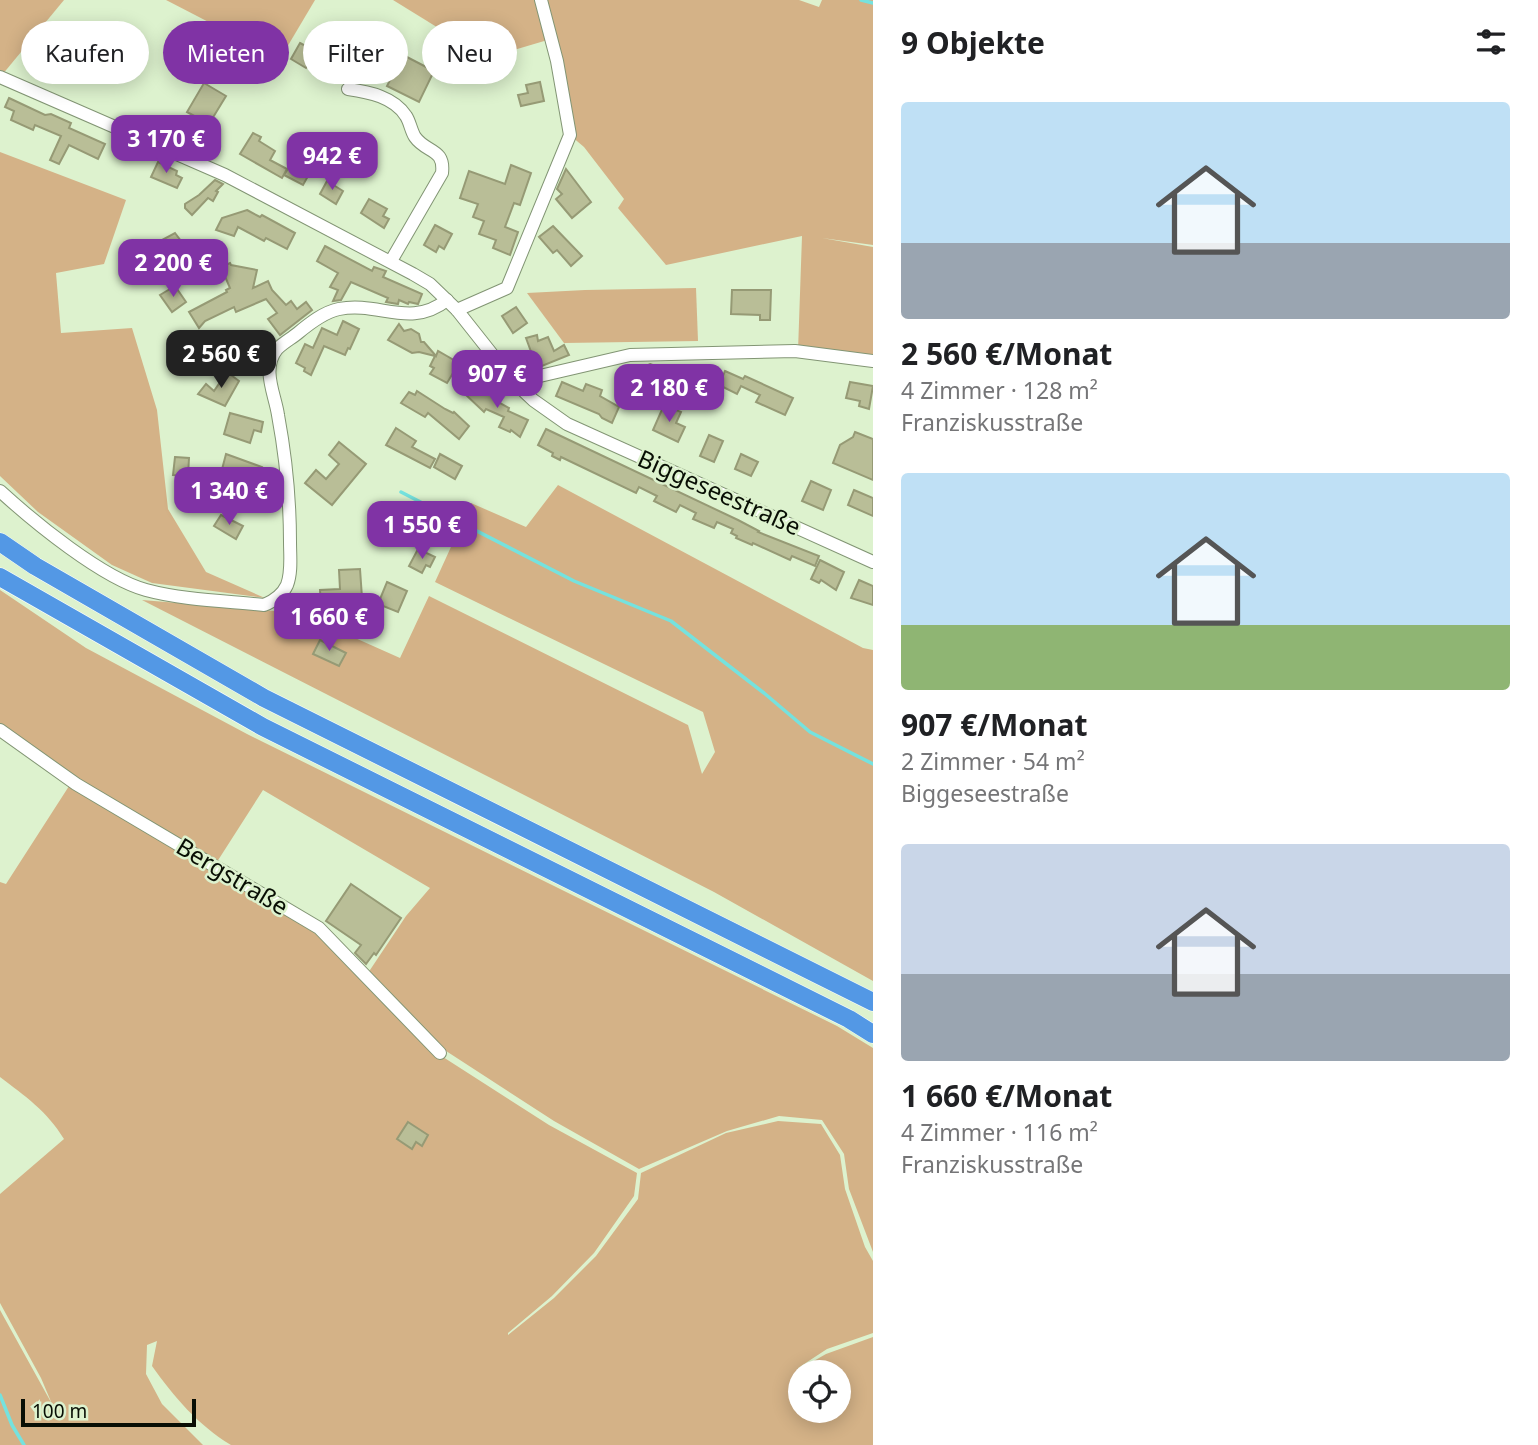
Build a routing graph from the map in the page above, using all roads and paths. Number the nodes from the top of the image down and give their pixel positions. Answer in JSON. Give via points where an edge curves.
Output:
{"nodes":[{"id":1,"x":541,"y":0,"type":"edge"},
{"id":2,"x":0,"y":77,"type":"edge"},
{"id":3,"x":348,"y":89,"type":"dead end"},
{"id":4,"x":391,"y":261,"type":"junction"},
{"id":5,"x":447,"y":300,"type":"junction"},
{"id":6,"x":457,"y":310,"type":"junction"},
{"id":7,"x":873,"y":361,"type":"edge"},
{"id":8,"x":514,"y":382,"type":"junction"},
{"id":9,"x":0,"y":491,"type":"edge"},
{"id":10,"x":0,"y":542,"type":"edge"},
{"id":11,"x":873,"y":562,"type":"edge"},
{"id":12,"x":0,"y":577,"type":"edge"},
{"id":13,"x":0,"y":730,"type":"edge"},
{"id":14,"x":873,"y":1002,"type":"edge"},
{"id":15,"x":873,"y":1034,"type":"edge"},
{"id":16,"x":440,"y":1053,"type":"dead end"}],
"edges":[{"from":1,"to":6,"type":"street","via":[[570,135],[507,288]]},
{"from":2,"to":4,"type":"street","name":"Biggeseestraße","via":[[225,175]]},
{"from":3,"to":4,"type":"street","via":[[375,94],[400,108],[415,137],[443,164]]},
{"from":4,"to":5,"type":"street","name":"Biggeseestraße"},
{"from":5,"to":6,"type":"street","name":"Biggeseestraße"},
{"from":5,"to":9,"type":"street","via":[[416,315],[336,309],[277,349],[269,378],[286,463],[290,556],[287,583],[275,600],[264,605],[144,590],[73,549]]},
{"from":6,"to":8,"type":"street","name":"Biggeseestraße"},
{"from":7,"to":8,"type":"street","via":[[795,351],[630,355]]},
{"from":8,"to":11,"type":"street","name":"Biggeseestraße","via":[[567,424]]},
{"from":10,"to":14,"type":"highway","via":[[264,698]]},
{"from":12,"to":15,"type":"highway","via":[[263,727]]},
{"from":13,"to":16,"type":"street","name":"Bergstraße","via":[[76,784],[319,928]]}]}
